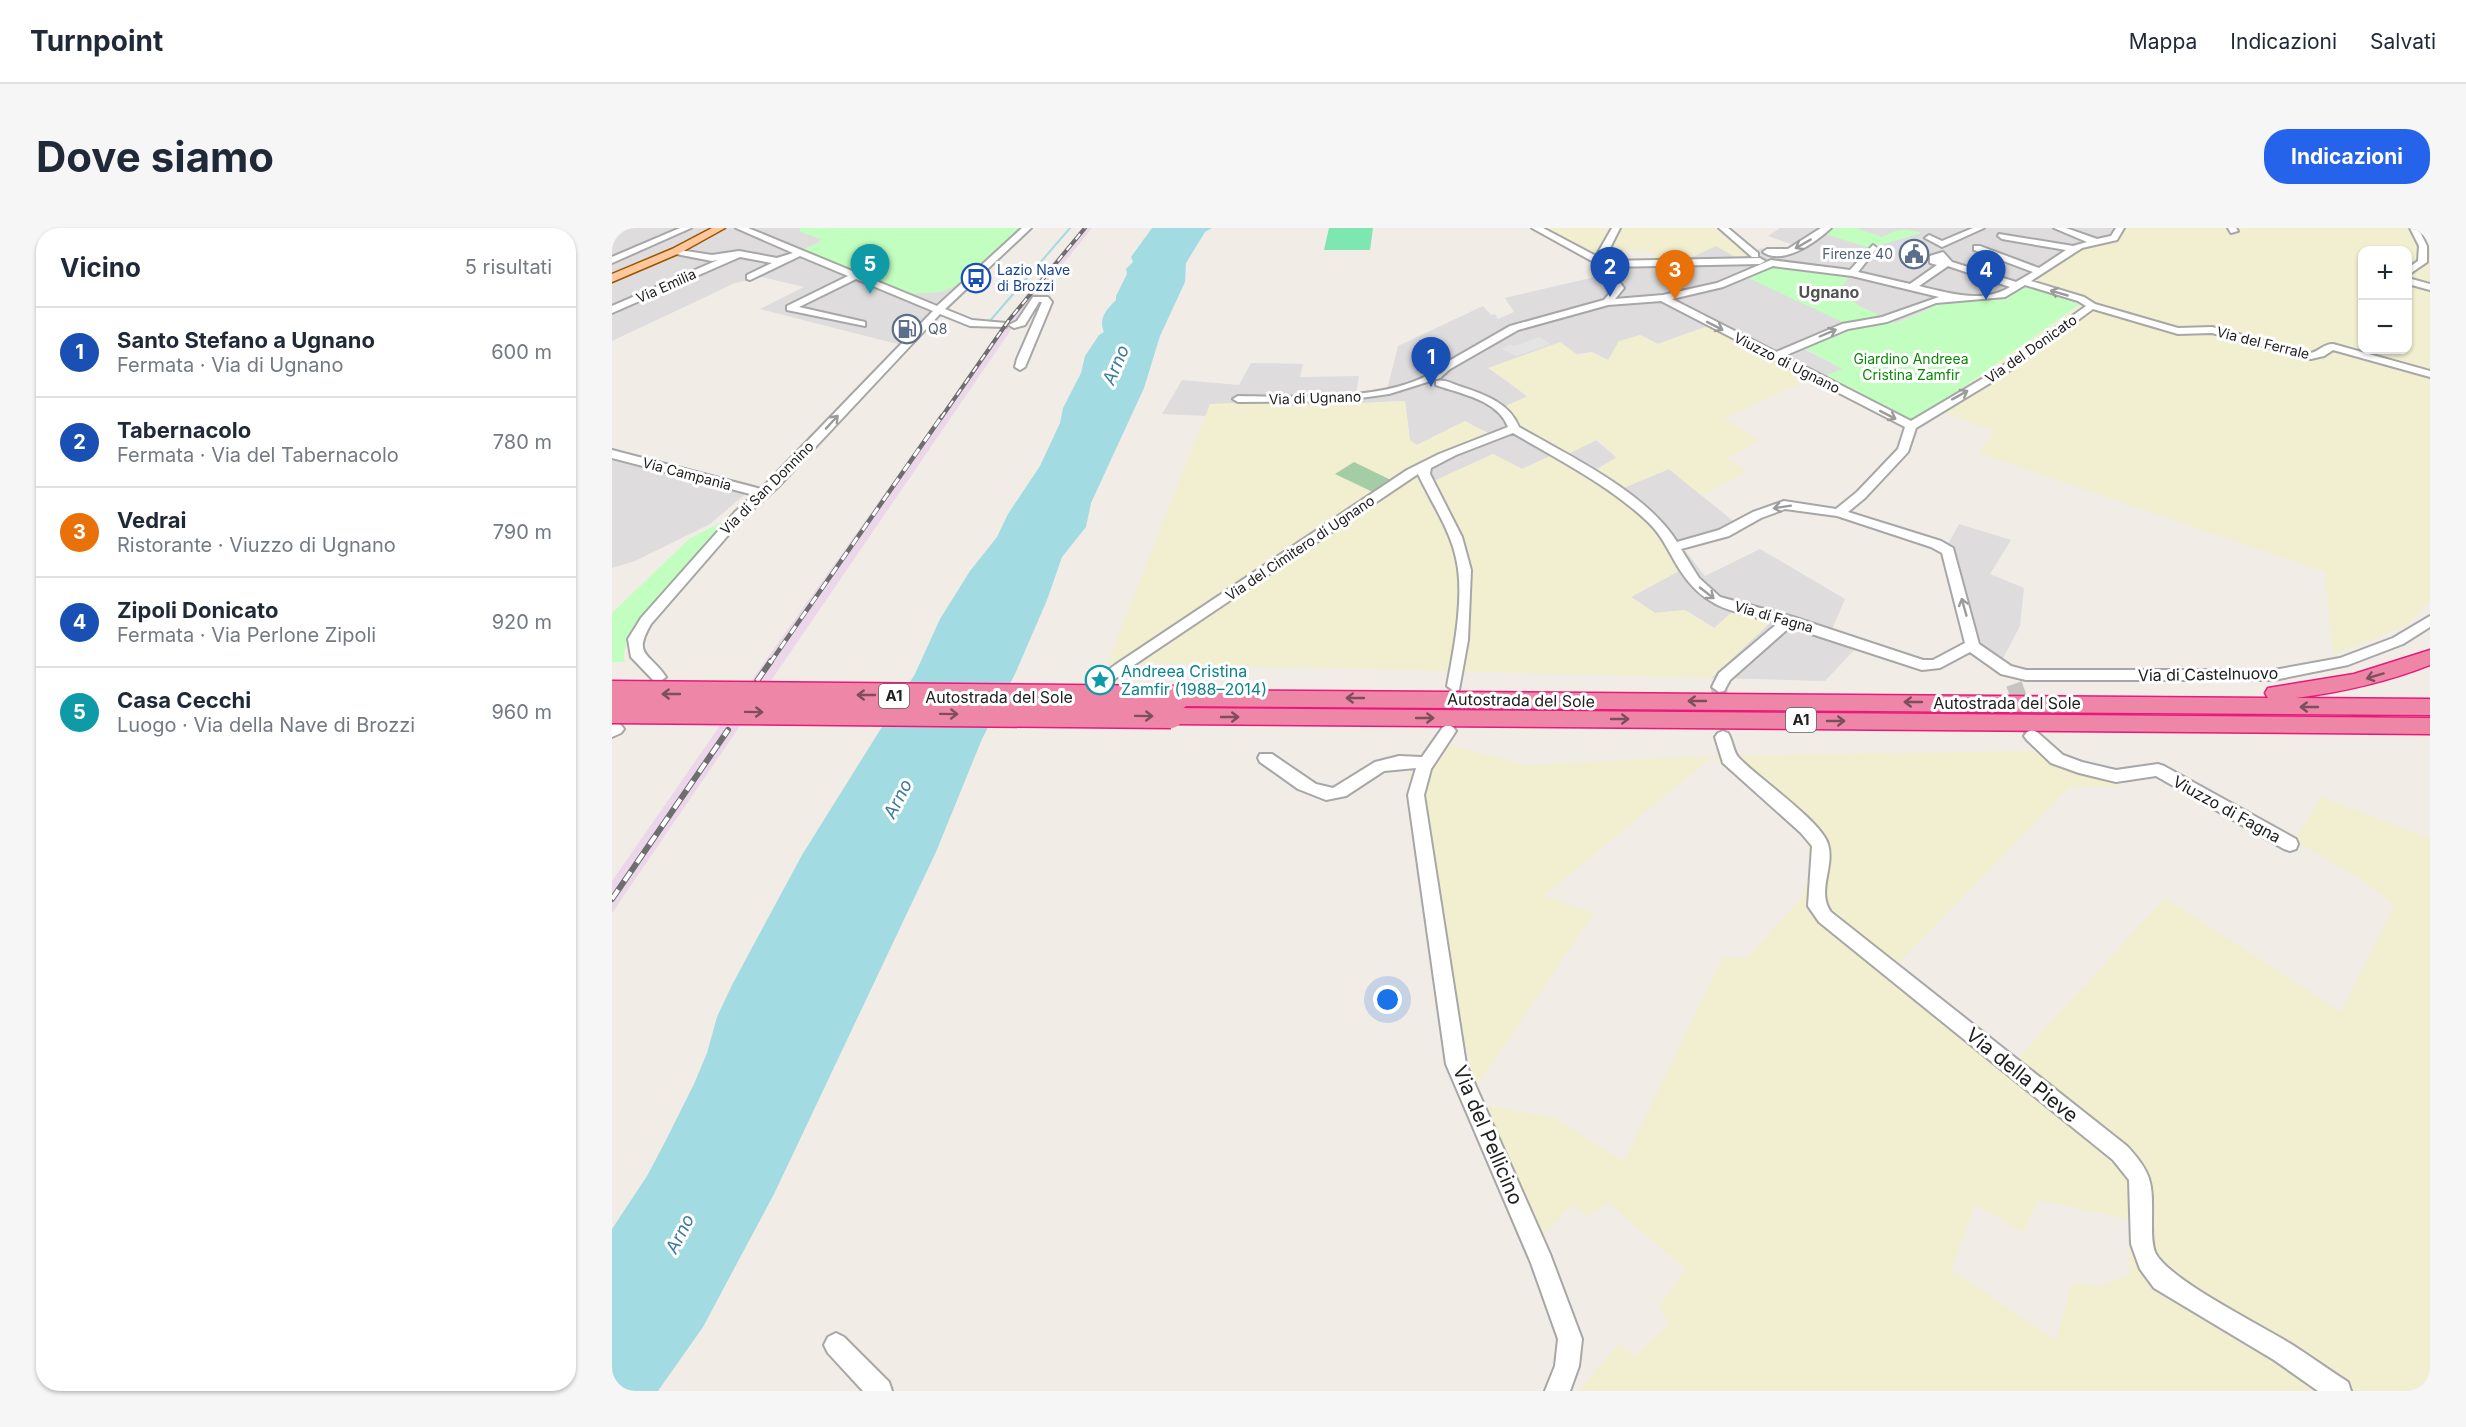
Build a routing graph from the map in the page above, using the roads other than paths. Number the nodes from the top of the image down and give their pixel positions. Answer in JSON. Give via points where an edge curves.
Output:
{"nodes":[{"id":1,"x":687,"y":228,"type":"edge"},
{"id":2,"x":713,"y":228,"type":"edge"},
{"id":3,"x":720,"y":228,"type":"edge"},
{"id":4,"x":740,"y":228,"type":"edge"},
{"id":5,"x":1027,"y":228,"type":"edge"},
{"id":6,"x":1536,"y":228,"type":"edge"},
{"id":7,"x":1616,"y":228,"type":"edge"},
{"id":8,"x":1723,"y":228,"type":"edge"},
{"id":9,"x":1827,"y":228,"type":"edge"},
{"id":10,"x":1925,"y":228,"type":"edge"},
{"id":11,"x":1980,"y":228,"type":"edge"},
{"id":12,"x":2058,"y":228,"type":"edge"},
{"id":13,"x":2120,"y":228,"type":"edge"},
{"id":14,"x":2414,"y":228,"type":"edge"},
{"id":15,"x":1929,"y":238,"type":"dead end"},
{"id":16,"x":1954,"y":239,"type":"junction"},
{"id":17,"x":1738,"y":241,"type":"junction"},
{"id":18,"x":2096,"y":242,"type":"junction"},
{"id":19,"x":1971,"y":247,"type":"edge"},
{"id":20,"x":1873,"y":248,"type":"dead end"},
{"id":21,"x":2074,"y":249,"type":"junction"},
{"id":22,"x":676,"y":251,"type":"junction"},
{"id":23,"x":801,"y":253,"type":"junction"},
{"id":24,"x":739,"y":254,"type":"junction"},
{"id":25,"x":614,"y":258,"type":"edge"},
{"id":26,"x":1756,"y":258,"type":"junction"},
{"id":27,"x":1776,"y":259,"type":"junction"},
{"id":28,"x":784,"y":260,"type":"junction"},
{"id":29,"x":1601,"y":263,"type":"junction"},
{"id":30,"x":2412,"y":269,"type":"edge"},
{"id":31,"x":2040,"y":271,"type":"junction"},
{"id":32,"x":1852,"y":273,"type":"junction"},
{"id":33,"x":857,"y":275,"type":"junction"},
{"id":34,"x":612,"y":277,"type":"edge"},
{"id":35,"x":750,"y":277,"type":"dead end"},
{"id":36,"x":2412,"y":282,"type":"edge"},
{"id":37,"x":2021,"y":284,"type":"junction"},
{"id":38,"x":1918,"y":286,"type":"junction"},
{"id":39,"x":2430,"y":287,"type":"edge"},
{"id":40,"x":958,"y":290,"type":"junction"},
{"id":41,"x":911,"y":298,"type":"junction"},
{"id":42,"x":1663,"y":298,"type":"junction"},
{"id":43,"x":1954,"y":298,"type":"junction"},
{"id":44,"x":1935,"y":300,"type":"junction"},
{"id":45,"x":1606,"y":302,"type":"junction"},
{"id":46,"x":2092,"y":306,"type":"junction"},
{"id":47,"x":940,"y":309,"type":"junction"},
{"id":48,"x":612,"y":310,"type":"edge"},
{"id":49,"x":861,"y":324,"type":"dead end"},
{"id":50,"x":1002,"y":325,"type":"dead end"},
{"id":51,"x":1016,"y":325,"type":"dead end"},
{"id":52,"x":1774,"y":356,"type":"junction"},
{"id":53,"x":1020,"y":367,"type":"dead end"},
{"id":54,"x":2430,"y":374,"type":"edge"},
{"id":55,"x":1434,"y":380,"type":"junction"},
{"id":56,"x":1238,"y":399,"type":"dead end"},
{"id":57,"x":1911,"y":426,"type":"junction"},
{"id":58,"x":1514,"y":429,"type":"junction"},
{"id":59,"x":612,"y":454,"type":"edge"},
{"id":60,"x":1426,"y":469,"type":"junction"},
{"id":61,"x":762,"y":493,"type":"junction"},
{"id":62,"x":1839,"y":513,"type":"junction"},
{"id":63,"x":1672,"y":548,"type":"junction"},
{"id":64,"x":1788,"y":620,"type":"junction"},
{"id":65,"x":2430,"y":621,"type":"edge"},
{"id":66,"x":1971,"y":646,"type":"junction"},
{"id":67,"x":2430,"y":657,"type":"edge"},
{"id":68,"x":659,"y":677,"type":"dead end"},
{"id":69,"x":1454,"y":686,"type":"dead end"},
{"id":70,"x":1095,"y":687,"type":"dead end"},
{"id":71,"x":1719,"y":687,"type":"dead end"},
{"id":72,"x":612,"y":693,"type":"edge"},
{"id":73,"x":2076,"y":703,"type":"junction"},
{"id":74,"x":1174,"y":707,"type":"junction"},
{"id":75,"x":2430,"y":707,"type":"edge"},
{"id":76,"x":613,"y":724,"type":"edge"},
{"id":77,"x":2430,"y":726,"type":"edge"},
{"id":78,"x":1448,"y":731,"type":"dead end"},
{"id":79,"x":1723,"y":736,"type":"tunnel mouth"},
{"id":80,"x":2032,"y":736,"type":"tunnel mouth"},
{"id":81,"x":1266,"y":758,"type":"dead end"},
{"id":82,"x":1424,"y":763,"type":"junction"},
{"id":83,"x":2290,"y":844,"type":"dead end"},
{"id":84,"x":836,"y":1345,"type":"dead end"},
{"id":85,"x":880,"y":1391,"type":"edge"},
{"id":86,"x":1557,"y":1391,"type":"edge"},
{"id":87,"x":2339,"y":1391,"type":"edge"}],
"edges":[{"from":1,"to":25,"type":"street"},
{"from":2,"to":34,"type":"main road"},
{"from":3,"to":22,"type":"main road"},
{"from":4,"to":23,"type":"street"},
{"from":5,"to":40,"type":"street","name":"Via di San Donnino"},
{"from":6,"to":29,"type":"street"},
{"from":7,"to":29,"type":"street"},
{"from":8,"to":17,"type":"street"},
{"from":9,"to":27,"type":"street","name":"Via di Ugnano","one_way":true},
{"from":10,"to":16,"type":"street"},
{"from":11,"to":16,"type":"street"},
{"from":12,"to":18,"type":"street"},
{"from":13,"to":18,"type":"street","via":[[2112,239]]},
{"from":14,"to":30,"type":"street","via":[[2423,251],[2422,262]]},
{"from":15,"to":16,"type":"street","via":[[1942,244]]},
{"from":16,"to":19,"type":"street"},
{"from":17,"to":26,"type":"street"},
{"from":17,"to":27,"type":"street"},
{"from":18,"to":21,"type":"street"},
{"from":19,"to":21,"type":"street"},
{"from":19,"to":31,"type":"street"},
{"from":19,"to":37,"type":"street","name":"Via del Donicato"},
{"from":19,"to":38,"type":"street"},
{"from":20,"to":32,"type":"street"},
{"from":21,"to":31,"type":"street"},
{"from":22,"to":24,"type":"street","via":[[712,258]]},
{"from":22,"to":34,"type":"main road"},
{"from":23,"to":28,"type":"street"},
{"from":23,"to":33,"type":"street"},
{"from":24,"to":28,"type":"street"},
{"from":24,"to":48,"type":"street","name":"Via Emilia"},
{"from":26,"to":27,"type":"street","name":"Via di Ugnano"},
{"from":26,"to":29,"type":"street","name":"Via di Ugnano"},
{"from":27,"to":32,"type":"street"},
{"from":27,"to":42,"type":"street","name":"Via di Ugnano","via":[[1720,285]]},
{"from":28,"to":35,"type":"street"},
{"from":29,"to":45,"type":"street","via":[[1619,288]]},
{"from":31,"to":37,"type":"street"},
{"from":32,"to":38,"type":"street"},
{"from":33,"to":41,"type":"street"},
{"from":33,"to":49,"type":"street","via":[[790,308]]},
{"from":36,"to":39,"type":"street"},
{"from":37,"to":43,"type":"street","via":[[1996,296]]},
{"from":46,"to":37,"type":"street","name":"Via del Donicato","one_way":true,"via":[[2081,299]]},
{"from":38,"to":43,"type":"street"},
{"from":38,"to":44,"type":"street"},
{"from":40,"to":41,"type":"street"},
{"from":40,"to":47,"type":"street","name":"Via di San Donnino"},
{"from":41,"to":47,"type":"street"},
{"from":42,"to":45,"type":"street","name":"Via di Ugnano"},
{"from":42,"to":52,"type":"street","name":"Viuzzo di Ugnano","one_way":true},
{"from":43,"to":44,"type":"street"},
{"from":52,"to":44,"type":"street","one_way":true,"via":[[1846,326],[1884,320]]},
{"from":45,"to":55,"type":"street","name":"Via di Ugnano","via":[[1514,328],[1446,367]]},
{"from":46,"to":54,"type":"street","name":"Via del Ferrale","via":[[2178,331],[2212,330],[2311,356],[2333,347]]},
{"from":57,"to":46,"type":"street","name":"Via del Donicato","one_way":true,"via":[[2001,372]]},
{"from":47,"to":50,"type":"street","via":[[977,325]]},
{"from":61,"to":47,"type":"street","name":"Via di San Donnino","one_way":true},
{"from":51,"to":53,"type":"street","via":[[1036,299],[1045,299],[1044,311]]},
{"from":52,"to":57,"type":"street","name":"Viuzzo di Ugnano","one_way":true},
{"from":55,"to":56,"type":"street","name":"Via di Ugnano","via":[[1343,399]]},
{"from":55,"to":58,"type":"street","name":"Via di Fagna","via":[[1498,407],[1510,418]]},
{"from":57,"to":62,"type":"street","via":[[1904,450]]},
{"from":58,"to":60,"type":"street","name":"Via del Cimitero di Ugnano","via":[[1442,457]]},
{"from":58,"to":63,"type":"street","name":"Via di Fagna","via":[[1612,487],[1657,523]]},
{"from":59,"to":61,"type":"street","name":"Via Campania"},
{"from":60,"to":69,"type":"street","via":[[1424,474],[1463,557],[1466,572]]},
{"from":60,"to":70,"type":"street","name":"Via del Cimitero di Ugnano","via":[[1411,473]]},
{"from":61,"to":68,"type":"street","name":"Via di San Donnino","via":[[646,621],[635,639],[636,654]]},
{"from":62,"to":63,"type":"street","one_way":true,"via":[[1784,505],[1724,533]]},
{"from":66,"to":62,"type":"street","one_way":true,"via":[[1972,637],[1948,551]]},
{"from":63,"to":64,"type":"street","name":"Via di Fagna","one_way":true,"via":[[1689,576],[1714,600]]},
{"from":64,"to":66,"type":"street","name":"Via di Fagna","via":[[1922,665],[1935,665]]},
{"from":64,"to":71,"type":"street","via":[[1724,677]]},
{"from":65,"to":66,"type":"street","name":"Via di Castelnuovo","via":[[2398,640],[2343,662],[2274,675],[2013,678]]},
{"from":67,"to":73,"type":"highway","one_way":true,"via":[[2368,678],[2317,689],[2225,696],[2109,698]]},
{"from":74,"to":72,"type":"highway","name":"Autostrada del Sole","number":"A1","one_way":true,"bridge":true},
{"from":73,"to":74,"type":"highway","name":"Autostrada del Sole","number":"A1","one_way":true},
{"from":75,"to":73,"type":"highway","name":"Autostrada del Sole","number":"A1","one_way":true},
{"from":76,"to":74,"type":"highway","name":"Autostrada del Sole","number":"A1","one_way":true,"bridge":true},
{"from":74,"to":77,"type":"highway","name":"Autostrada del Sole","number":"A1","one_way":true},
{"from":78,"to":82,"type":"street","name":"Via del Pellicino"},
{"from":79,"to":87,"type":"street","name":"Via della Pieve","via":[[1729,759],[1807,828],[1820,845],[1816,893],[1817,906],[1825,917],[2120,1153],[2133,1168],[2141,1185],[2143,1255],[2162,1280]]},
{"from":80,"to":83,"type":"street","name":"Viuzzo di Fagna","via":[[2057,759],[2079,767],[2116,776],[2158,770]]},
{"from":81,"to":82,"type":"street","via":[[1317,792],[1329,795],[1345,789],[1373,768],[1400,761]]},
{"from":82,"to":86,"type":"street","name":"Via del Pellicino","via":[[1416,795],[1456,1064],[1567,1329],[1570,1352]]},
{"from":84,"to":85,"type":"street"}]}
